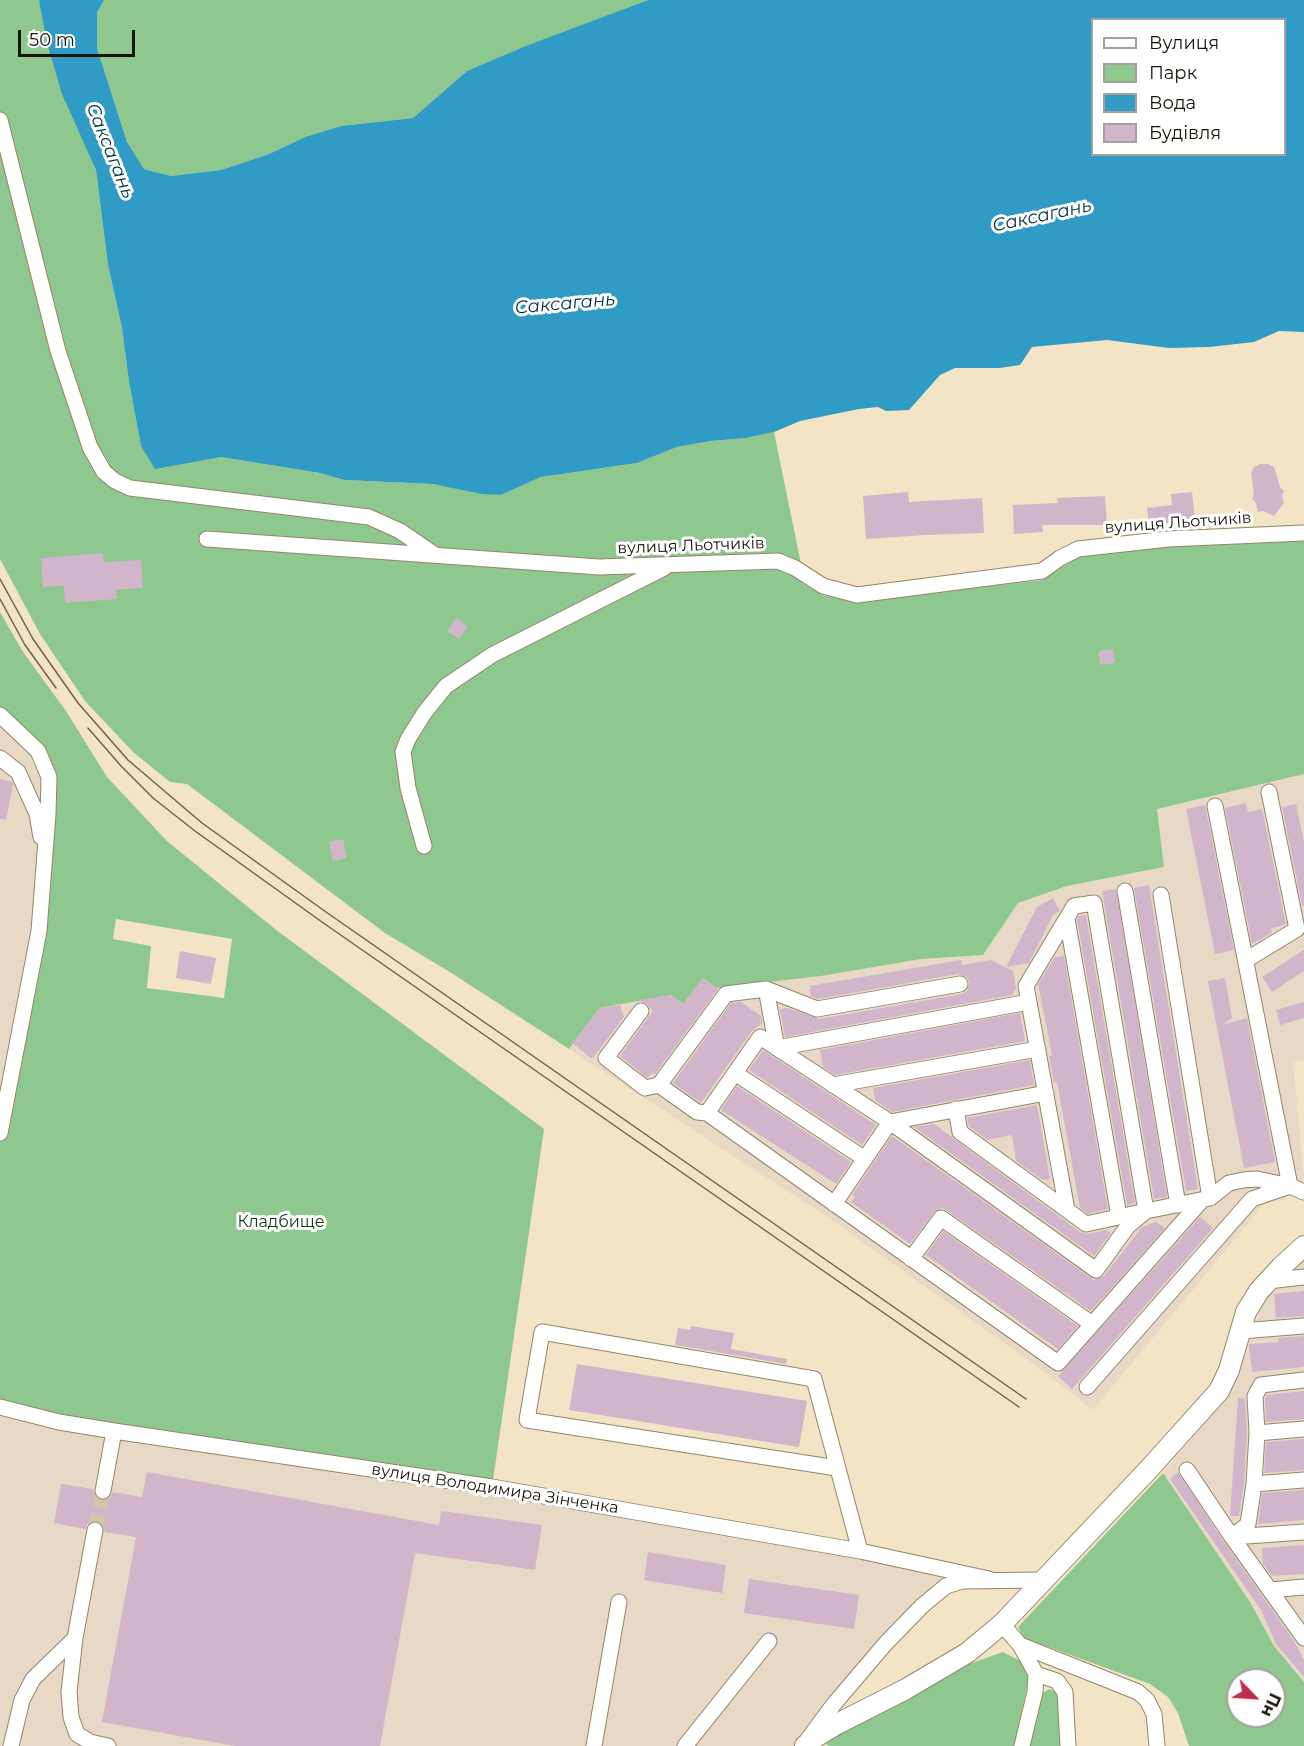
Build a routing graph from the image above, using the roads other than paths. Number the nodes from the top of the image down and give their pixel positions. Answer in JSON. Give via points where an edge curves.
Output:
{"nodes":[{"id":1,"x":0,"y":120,"type":"edge"},
{"id":2,"x":1304,"y":533,"type":"edge"},
{"id":3,"x":207,"y":539,"type":"dead end"},
{"id":4,"x":435,"y":555,"type":"junction"},
{"id":5,"x":670,"y":565,"type":"junction"},
{"id":6,"x":0,"y":715,"type":"edge"},
{"id":7,"x":0,"y":758,"type":"edge"},
{"id":8,"x":1269,"y":792,"type":"dead end"},
{"id":9,"x":1215,"y":806,"type":"dead end"},
{"id":10,"x":424,"y":846,"type":"dead end"},
{"id":11,"x":45,"y":854,"type":"junction"},
{"id":12,"x":1125,"y":891,"type":"dead end"},
{"id":13,"x":1161,"y":895,"type":"dead end"},
{"id":14,"x":1067,"y":919,"type":"junction"},
{"id":15,"x":1246,"y":960,"type":"junction"},
{"id":16,"x":960,"y":984,"type":"dead end"},
{"id":17,"x":766,"y":989,"type":"junction"},
{"id":18,"x":1029,"y":1002,"type":"junction"},
{"id":19,"x":641,"y":1011,"type":"dead end"},
{"id":20,"x":777,"y":1048,"type":"junction"},
{"id":21,"x":1038,"y":1048,"type":"junction"},
{"id":22,"x":735,"y":1073,"type":"junction"},
{"id":23,"x":833,"y":1084,"type":"junction"},
{"id":24,"x":659,"y":1085,"type":"junction"},
{"id":25,"x":1046,"y":1093,"type":"junction"},
{"id":26,"x":956,"y":1109,"type":"junction"},
{"id":27,"x":707,"y":1113,"type":"junction"},
{"id":28,"x":890,"y":1122,"type":"junction"},
{"id":29,"x":0,"y":1133,"type":"edge"},
{"id":30,"x":865,"y":1159,"type":"junction"},
{"id":31,"x":1297,"y":1189,"type":"edge"},
{"id":32,"x":1206,"y":1199,"type":"junction"},
{"id":33,"x":834,"y":1204,"type":"junction"},
{"id":34,"x":1178,"y":1205,"type":"junction"},
{"id":35,"x":1067,"y":1210,"type":"junction"},
{"id":36,"x":1146,"y":1211,"type":"junction"},
{"id":37,"x":1119,"y":1216,"type":"junction"},
{"id":38,"x":1304,"y":1246,"type":"edge"},
{"id":39,"x":911,"y":1259,"type":"junction"},
{"id":40,"x":1304,"y":1277,"type":"edge"},
{"id":41,"x":1268,"y":1281,"type":"junction"},
{"id":42,"x":1092,"y":1324,"type":"junction"},
{"id":43,"x":1304,"y":1326,"type":"edge"},
{"id":44,"x":1241,"y":1331,"type":"junction"},
{"id":45,"x":1304,"y":1380,"type":"edge"},
{"id":46,"x":1087,"y":1387,"type":"dead end"},
{"id":47,"x":0,"y":1407,"type":"edge"},
{"id":48,"x":1304,"y":1429,"type":"edge"},
{"id":49,"x":114,"y":1431,"type":"junction"},
{"id":50,"x":1257,"y":1433,"type":"junction"},
{"id":51,"x":837,"y":1468,"type":"junction"},
{"id":52,"x":1187,"y":1470,"type":"dead end"},
{"id":53,"x":1304,"y":1480,"type":"edge"},
{"id":54,"x":1254,"y":1484,"type":"junction"},
{"id":55,"x":103,"y":1491,"type":"tunnel mouth"},
{"id":56,"x":95,"y":1530,"type":"tunnel mouth"},
{"id":57,"x":1304,"y":1532,"type":"edge"},
{"id":58,"x":1232,"y":1538,"type":"junction"},
{"id":59,"x":860,"y":1551,"type":"junction"},
{"id":60,"x":989,"y":1579,"type":"junction"},
{"id":61,"x":1042,"y":1580,"type":"junction"},
{"id":62,"x":1304,"y":1587,"type":"edge"},
{"id":63,"x":1270,"y":1590,"type":"junction"},
{"id":64,"x":620,"y":1602,"type":"dead end"},
{"id":65,"x":1002,"y":1624,"type":"junction"},
{"id":66,"x":75,"y":1638,"type":"junction"},
{"id":67,"x":1304,"y":1638,"type":"edge"},
{"id":68,"x":769,"y":1641,"type":"dead end"},
{"id":69,"x":1020,"y":1645,"type":"junction"},
{"id":70,"x":1036,"y":1674,"type":"junction"},
{"id":71,"x":11,"y":1746,"type":"edge"},
{"id":72,"x":108,"y":1746,"type":"edge"},
{"id":73,"x":594,"y":1746,"type":"edge"},
{"id":74,"x":685,"y":1746,"type":"edge"},
{"id":75,"x":804,"y":1746,"type":"edge"},
{"id":76,"x":1022,"y":1746,"type":"edge"},
{"id":77,"x":1068,"y":1746,"type":"edge"},
{"id":78,"x":1157,"y":1746,"type":"edge"}],
"edges":[{"from":1,"to":4,"type":"street","via":[[58,351],[90,447],[104,472],[130,488],[369,517],[400,531]]},
{"from":2,"to":5,"type":"street","name":"вулиця Льотчиків","via":[[1168,539],[1078,549],[1042,571],[857,595],[823,586],[778,561]]},
{"from":3,"to":4,"type":"street","name":"вулиця Льотчиків"},
{"from":4,"to":5,"type":"street","name":"вулиця Льотчиків","via":[[599,567]]},
{"from":5,"to":10,"type":"street","via":[[492,655],[446,686],[425,712],[403,752]]},
{"from":6,"to":11,"type":"street","via":[[38,752],[49,777]]},
{"from":7,"to":11,"type":"street","via":[[18,772],[37,814]]},
{"from":8,"to":15,"type":"street","via":[[1297,929]]},
{"from":9,"to":15,"type":"street"},
{"from":11,"to":29,"type":"street","via":[[39,931]]},
{"from":12,"to":34,"type":"street"},
{"from":13,"to":32,"type":"street"},
{"from":14,"to":18,"type":"street","via":[[1026,986]]},
{"from":14,"to":36,"type":"street","via":[[1074,906],[1094,903]]},
{"from":14,"to":37,"type":"street"},
{"from":15,"to":31,"type":"street"},
{"from":16,"to":17,"type":"street","via":[[817,1009]]},
{"from":17,"to":20,"type":"street"},
{"from":17,"to":24,"type":"street","via":[[726,994]]},
{"from":18,"to":20,"type":"street"},
{"from":18,"to":21,"type":"street"},
{"from":19,"to":24,"type":"street","via":[[606,1058],[645,1088]]},
{"from":20,"to":22,"type":"street","via":[[760,1037]]},
{"from":20,"to":23,"type":"street"},
{"from":21,"to":23,"type":"street"},
{"from":21,"to":25,"type":"street"},
{"from":22,"to":27,"type":"street"},
{"from":22,"to":30,"type":"street"},
{"from":23,"to":28,"type":"street"},
{"from":24,"to":27,"type":"street","via":[[697,1112]]},
{"from":25,"to":26,"type":"street"},
{"from":25,"to":35,"type":"street"},
{"from":26,"to":28,"type":"street"},
{"from":26,"to":35,"type":"street","via":[[960,1132]]},
{"from":27,"to":33,"type":"street"},
{"from":28,"to":30,"type":"street"},
{"from":28,"to":36,"type":"street","via":[[1096,1269],[1128,1226]]},
{"from":30,"to":33,"type":"street"},
{"from":31,"to":32,"type":"street","via":[[1257,1179],[1243,1180],[1229,1183]]},
{"from":31,"to":46,"type":"street","via":[[1252,1199]]},
{"from":32,"to":34,"type":"street"},
{"from":32,"to":42,"type":"street"},
{"from":33,"to":39,"type":"street"},
{"from":34,"to":36,"type":"street"},
{"from":35,"to":37,"type":"street","via":[[1086,1224]]},
{"from":36,"to":37,"type":"street"},
{"from":38,"to":41,"type":"main road","name":"вулиця Володимира Зінченка"},
{"from":39,"to":42,"type":"street","via":[[1058,1363]]},
{"from":39,"to":42,"type":"street","via":[[941,1218]]},
{"from":40,"to":41,"type":"street"},
{"from":41,"to":44,"type":"main road","name":"вулиця Володимира Зінченка","via":[[1246,1312]]},
{"from":43,"to":44,"type":"street"},
{"from":44,"to":61,"type":"main road","name":"вулиця Володимира Зінченка","via":[[1219,1391]]},
{"from":45,"to":50,"type":"street","via":[[1262,1385],[1255,1396]]},
{"from":47,"to":49,"type":"street","name":"вулиця Володимира Зінченка"},
{"from":48,"to":50,"type":"street"},
{"from":49,"to":55,"type":"street"},
{"from":49,"to":59,"type":"street","name":"вулиця Володимира Зінченка","via":[[492,1487]]},
{"from":50,"to":54,"type":"street"},
{"from":51,"to":51,"type":"street","via":[[814,1379],[542,1332],[527,1420]]},
{"from":51,"to":59,"type":"street"},
{"from":52,"to":58,"type":"street"},
{"from":53,"to":54,"type":"street"},
{"from":54,"to":58,"type":"street","via":[[1248,1524]]},
{"from":56,"to":66,"type":"street"},
{"from":57,"to":58,"type":"street"},
{"from":58,"to":63,"type":"street"},
{"from":59,"to":60,"type":"street","name":"вулиця Володимира Зінченка"},
{"from":60,"to":61,"type":"street","name":"вулиця Володимира Зінченка"},
{"from":60,"to":75,"type":"street","name":"вулиця Володимира Зінченка","via":[[962,1581],[934,1595],[886,1643]]},
{"from":61,"to":65,"type":"main road","name":"вулиця Володимира Зінченка"},
{"from":62,"to":63,"type":"street"},
{"from":63,"to":67,"type":"street"},
{"from":64,"to":73,"type":"street"},
{"from":65,"to":69,"type":"street"},
{"from":65,"to":75,"type":"main road","name":"вулиця Володимира Зінченка","via":[[967,1653]]},
{"from":66,"to":71,"type":"street","via":[[33,1679],[22,1700]]},
{"from":66,"to":72,"type":"street","via":[[69,1692],[71,1718],[77,1734]]},
{"from":68,"to":74,"type":"street"},
{"from":69,"to":70,"type":"street"},
{"from":69,"to":78,"type":"street","via":[[1138,1692],[1154,1714]]},
{"from":70,"to":76,"type":"street"},
{"from":70,"to":77,"type":"street","via":[[1057,1681],[1065,1692]]}]}
